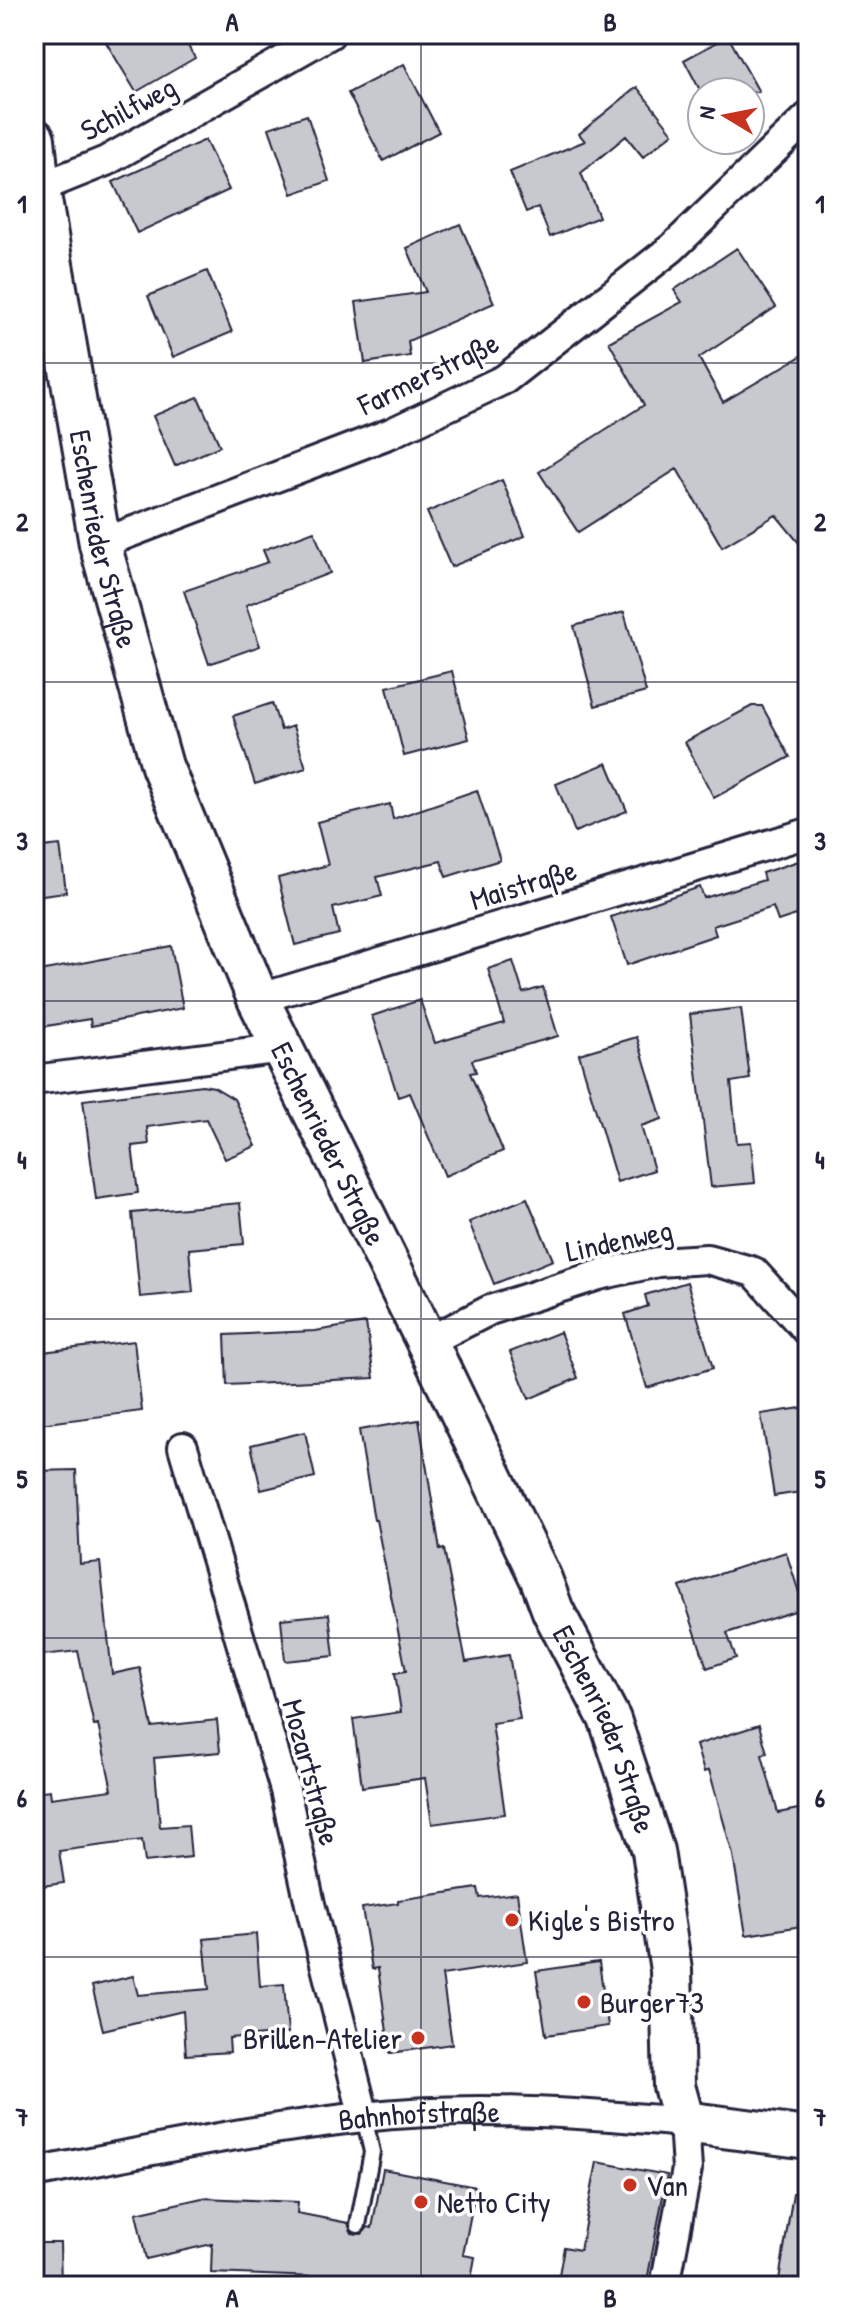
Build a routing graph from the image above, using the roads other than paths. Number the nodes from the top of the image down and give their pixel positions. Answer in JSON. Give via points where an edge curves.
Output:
{"nodes":[{"id":1,"x":330,"y":34,"type":"edge"},
{"id":2,"x":808,"y":117,"type":"edge"},
{"id":3,"x":34,"y":139,"type":"edge"},
{"id":4,"x":37,"y":190,"type":"edge"},
{"id":5,"x":100,"y":544,"type":"junction"},
{"id":6,"x":808,"y":833,"type":"edge"},
{"id":7,"x":258,"y":999,"type":"junction"},
{"id":8,"x":283,"y":1048,"type":"junction"},
{"id":9,"x":34,"y":1080,"type":"edge"},
{"id":10,"x":808,"y":1332,"type":"edge"},
{"id":11,"x":427,"y":1342,"type":"junction"},
{"id":12,"x":183,"y":1447,"type":"dead end"},
{"id":13,"x":364,"y":2117,"type":"junction"},
{"id":14,"x":684,"y":2122,"type":"junction"},
{"id":15,"x":808,"y":2138,"type":"edge"},
{"id":16,"x":34,"y":2173,"type":"edge"},
{"id":17,"x":358,"y":2225,"type":"dead end"},
{"id":18,"x":665,"y":2286,"type":"edge"}],
"edges":[{"from":1,"to":4,"type":"street","name":"Schilfweg","via":[[106,161]]},
{"from":2,"to":5,"type":"street","name":"Farmerstraße","via":[[672,248],[505,379],[391,433]]},
{"from":3,"to":4,"type":"street","name":"Eschenrieder Straße"},
{"from":4,"to":5,"type":"street","name":"Eschenrieder Straße"},
{"from":5,"to":7,"type":"street","name":"Eschenrieder Straße","via":[[162,766]]},
{"from":6,"to":7,"type":"street","name":"Maistraße"},
{"from":7,"to":8,"type":"street","name":"Eschenrieder Straße"},
{"from":8,"to":9,"type":"street"},
{"from":8,"to":11,"type":"street","name":"Eschenrieder Straße"},
{"from":10,"to":11,"type":"street","name":"Lindenweg","via":[[754,1272],[707,1259],[658,1262],[599,1275],[490,1310]]},
{"from":11,"to":14,"type":"street","name":"Eschenrieder Straße","via":[[610,1720],[653,1851],[671,1970],[674,2086]]},
{"from":12,"to":13,"type":"street","name":"Mozartstraße","via":[[285,1790]]},
{"from":13,"to":14,"type":"street","name":"Bahnhofstraße","via":[[460,2111]]},
{"from":13,"to":16,"type":"street","name":"Bahnhofstraße"},
{"from":13,"to":17,"type":"lane","via":[[372,2152]]},
{"from":14,"to":15,"type":"street","name":"Bahnhofstraße"},
{"from":14,"to":18,"type":"street","via":[[687,2169]]}]}
